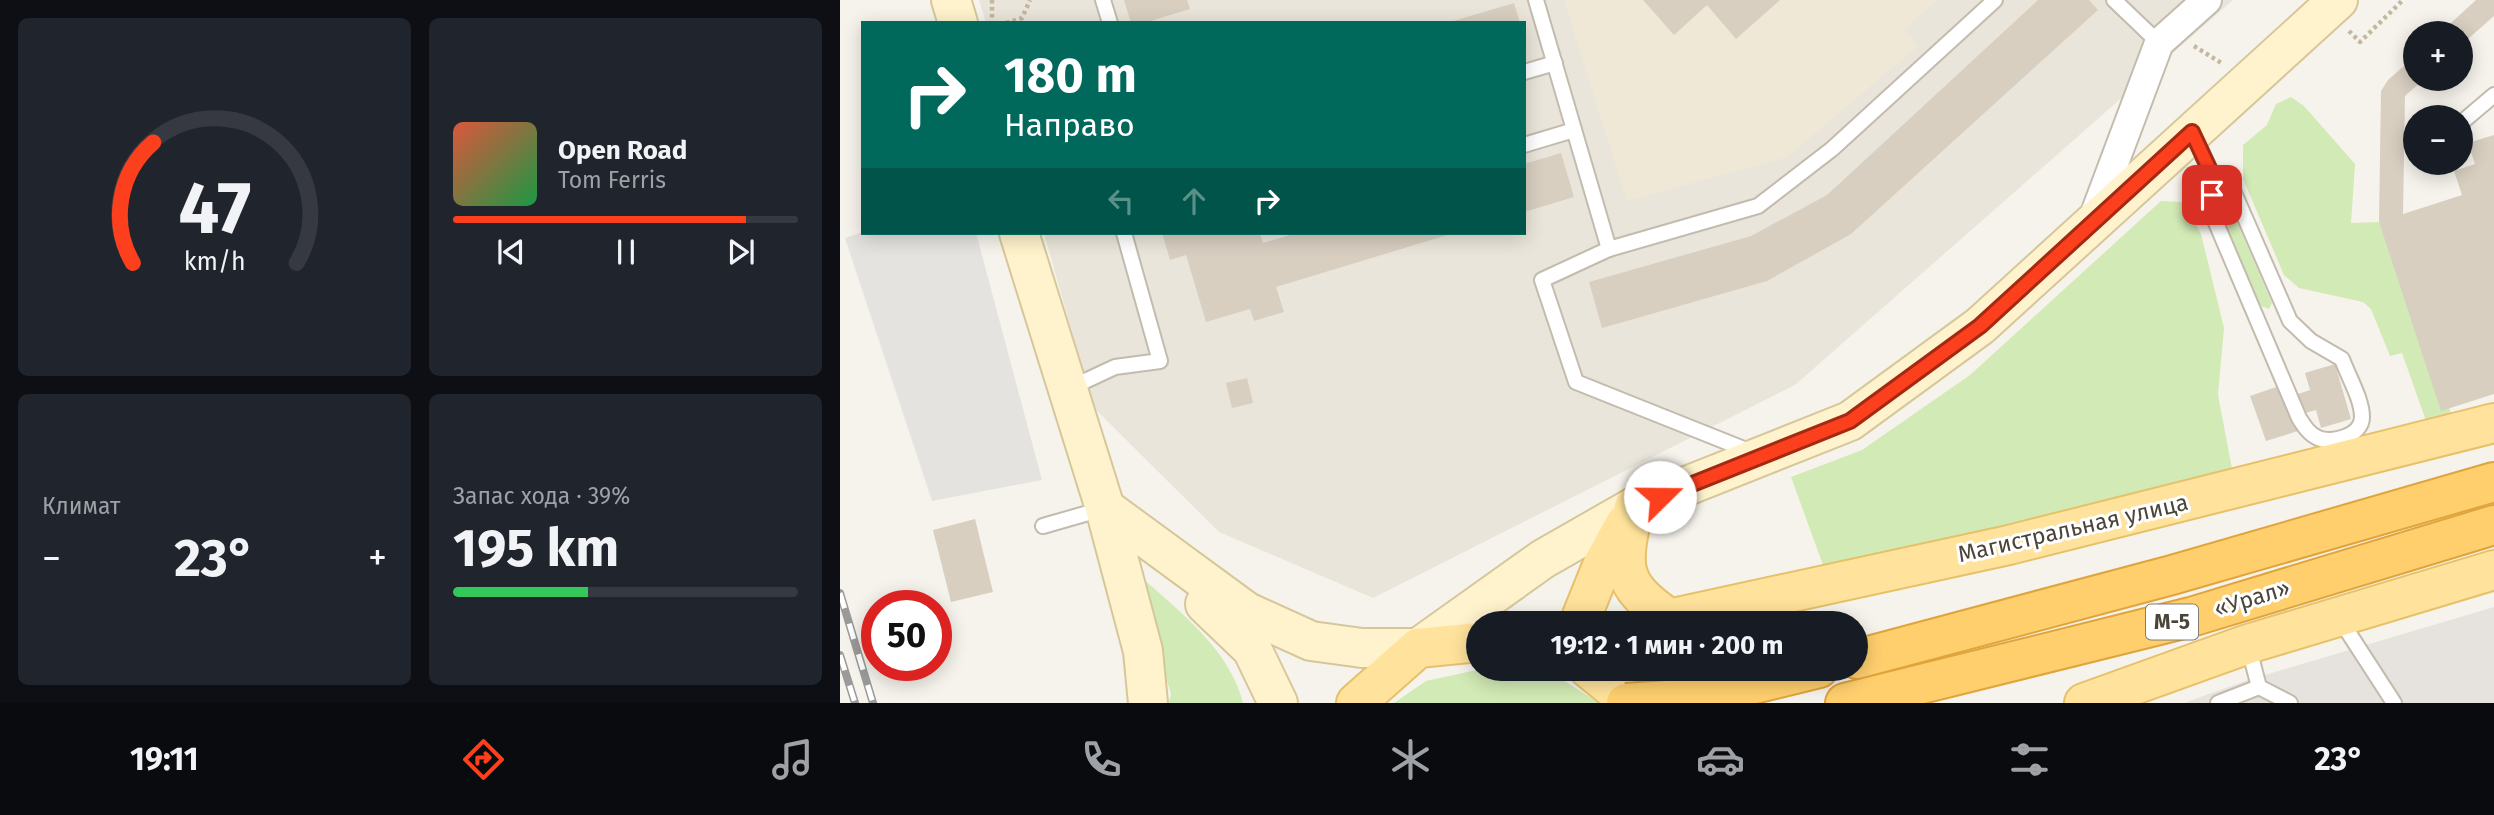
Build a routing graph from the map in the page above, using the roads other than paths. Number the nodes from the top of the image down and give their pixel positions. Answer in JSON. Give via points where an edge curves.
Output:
{"nodes":[{"id":1,"x":951,"y":0,"type":"edge"},
{"id":2,"x":1103,"y":0,"type":"edge"},
{"id":3,"x":1536,"y":0,"type":"edge"},
{"id":4,"x":1994,"y":0,"type":"edge"},
{"id":5,"x":2114,"y":0,"type":"edge"},
{"id":6,"x":2207,"y":0,"type":"edge"},
{"id":7,"x":2338,"y":0,"type":"edge"},
{"id":8,"x":957,"y":21,"type":"edge"},
{"id":9,"x":1109,"y":21,"type":"edge"},
{"id":10,"x":2165,"y":37,"type":"junction"},
{"id":11,"x":1555,"y":63,"type":"junction"},
{"id":12,"x":1526,"y":71,"type":"edge"},
{"id":13,"x":2494,"y":95,"type":"edge"},
{"id":14,"x":2473,"y":113,"type":"edge"},
{"id":15,"x":1574,"y":130,"type":"junction"},
{"id":16,"x":2192,"y":132,"type":"junction"},
{"id":17,"x":1526,"y":144,"type":"edge"},
{"id":18,"x":2214,"y":179,"type":"junction"},
{"id":19,"x":2091,"y":225,"type":"junction"},
{"id":20,"x":1021,"y":235,"type":"edge"},
{"id":21,"x":1125,"y":235,"type":"edge"},
{"id":22,"x":1609,"y":249,"type":"junction"},
{"id":23,"x":1067,"y":390,"type":"junction"},
{"id":24,"x":2494,"y":422,"type":"edge"},
{"id":25,"x":1761,"y":456,"type":"junction"},
{"id":26,"x":2494,"y":482,"type":"edge"},
{"id":27,"x":1105,"y":508,"type":"junction"},
{"id":28,"x":1634,"y":508,"type":"junction"},
{"id":29,"x":2494,"y":525,"type":"edge"},
{"id":30,"x":1043,"y":526,"type":"dead end"},
{"id":31,"x":2494,"y":570,"type":"edge"},
{"id":32,"x":1584,"y":611,"type":"edge"},
{"id":33,"x":1651,"y":611,"type":"edge"},
{"id":34,"x":1706,"y":611,"type":"edge"},
{"id":35,"x":2339,"y":617,"type":"junction"},
{"id":36,"x":1466,"y":643,"type":"edge"},
{"id":37,"x":2248,"y":644,"type":"junction"},
{"id":38,"x":1418,"y":648,"type":"junction"},
{"id":39,"x":1868,"y":656,"type":"edge"},
{"id":40,"x":1604,"y":681,"type":"edge"},
{"id":41,"x":1766,"y":681,"type":"edge"},
{"id":42,"x":2259,"y":687,"type":"junction"},
{"id":43,"x":1148,"y":703,"type":"edge"},
{"id":44,"x":1278,"y":703,"type":"edge"},
{"id":45,"x":1356,"y":703,"type":"edge"},
{"id":46,"x":1626,"y":703,"type":"edge"},
{"id":47,"x":1631,"y":703,"type":"edge"},
{"id":48,"x":1845,"y":703,"type":"edge"},
{"id":49,"x":2084,"y":703,"type":"edge"},
{"id":50,"x":2218,"y":703,"type":"edge"},
{"id":51,"x":2290,"y":703,"type":"edge"},
{"id":52,"x":2394,"y":703,"type":"edge"}],
"edges":[{"from":1,"to":8,"type":"main road"},
{"from":2,"to":9,"type":"lane"},
{"from":3,"to":11,"type":"lane"},
{"from":4,"to":22,"type":"lane","via":[[1832,149],[1758,206]]},
{"from":5,"to":10,"type":"lane"},
{"from":6,"to":10,"type":"street"},
{"from":7,"to":16,"type":"main road"},
{"from":10,"to":19,"type":"street"},
{"from":11,"to":12,"type":"lane"},
{"from":11,"to":15,"type":"lane"},
{"from":13,"to":14,"type":"lane"},
{"from":15,"to":17,"type":"lane"},
{"from":15,"to":22,"type":"lane"},
{"from":16,"to":18,"type":"lane"},
{"from":16,"to":19,"type":"main road"},
{"from":18,"to":18,"type":"lane","via":[[2211,211],[2299,418],[2320,439],[2351,434],[2362,415],[2342,359],[2298,332],[2290,321],[2232,188]]},
{"from":19,"to":25,"type":"main road","via":[[1980,326],[1850,421]]},
{"from":20,"to":23,"type":"main road"},
{"from":21,"to":23,"type":"lane","via":[[1160,361],[1115,367]]},
{"from":22,"to":25,"type":"lane","via":[[1542,280],[1576,382]]},
{"from":23,"to":27,"type":"main road"},
{"from":24,"to":34,"type":"main road","name":"Магистральная улица","via":[[2022,542]]},
{"from":25,"to":28,"type":"main road"},
{"from":26,"to":39,"type":"highway","name":"«Урал»","number":"М-5","via":[[2015,619]]},
{"from":27,"to":30,"type":"lane"},
{"from":27,"to":38,"type":"main road","via":[[1247,612],[1311,641],[1363,648]]},
{"from":27,"to":43,"type":"main road","via":[[1143,651]]},
{"from":27,"to":44,"type":"main road","via":[[1252,649]]},
{"from":28,"to":32,"type":"main road"},
{"from":28,"to":33,"type":"main road","via":[[1625,547],[1627,573]]},
{"from":28,"to":38,"type":"main road","via":[[1542,559]]},
{"from":29,"to":48,"type":"highway","name":"«Урал»","number":"М-5","via":[[2191,617]]},
{"from":31,"to":35,"type":"main road"},
{"from":35,"to":37,"type":"main road"},
{"from":35,"to":52,"type":"lane"},
{"from":36,"to":38,"type":"main road"},
{"from":37,"to":42,"type":"lane"},
{"from":37,"to":49,"type":"main road"},
{"from":38,"to":45,"type":"main road"},
{"from":40,"to":47,"type":"main road"},
{"from":41,"to":46,"type":"highway","bridge":true,"via":[[1697,698]]},
{"from":42,"to":50,"type":"lane"},
{"from":42,"to":51,"type":"lane"}]}
